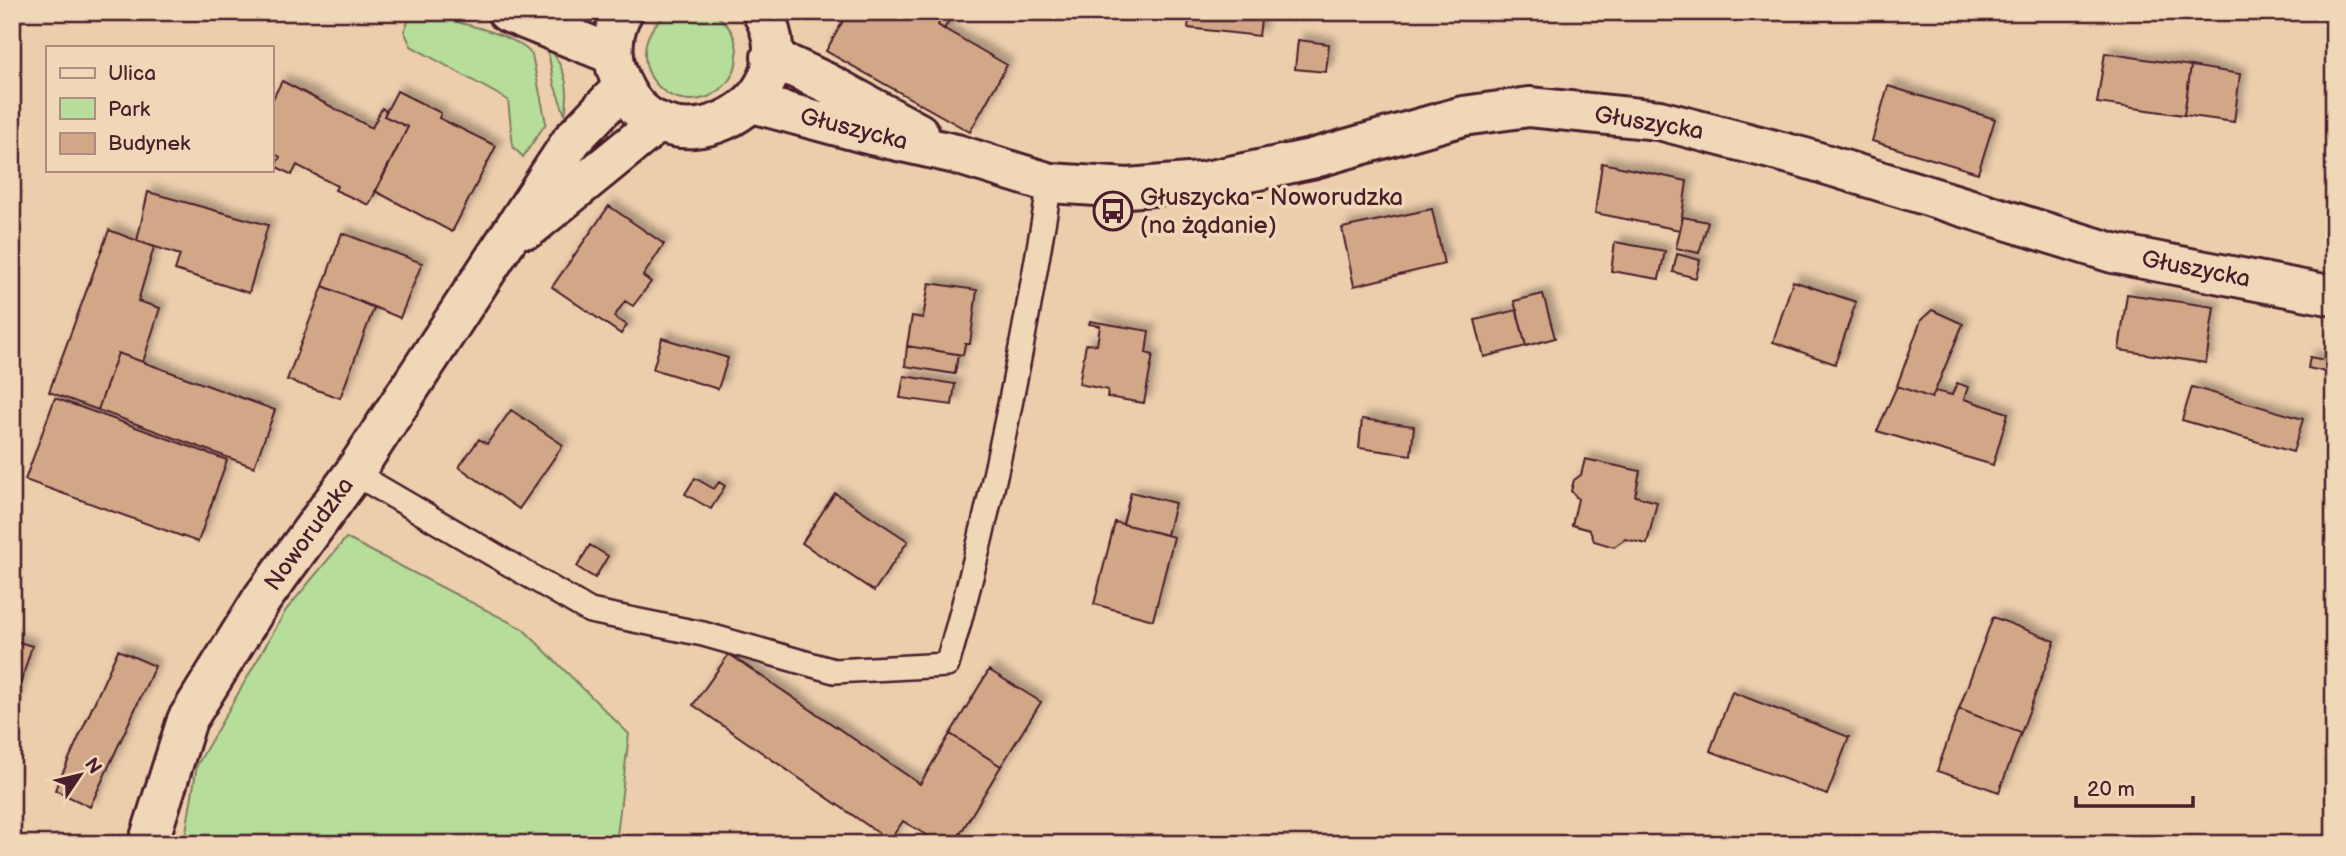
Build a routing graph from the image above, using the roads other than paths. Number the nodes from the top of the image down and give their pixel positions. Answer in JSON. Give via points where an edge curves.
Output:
{"nodes":[{"id":1,"x":506,"y":12,"type":"edge"},
{"id":2,"x":762,"y":12,"type":"edge"},
{"id":3,"x":618,"y":13,"type":"edge"},
{"id":4,"x":771,"y":57,"type":"junction"},
{"id":5,"x":618,"y":71,"type":"junction"},
{"id":6,"x":752,"y":103,"type":"junction"},
{"id":7,"x":659,"y":122,"type":"junction"},
{"id":8,"x":956,"y":153,"type":"junction"},
{"id":9,"x":1050,"y":183,"type":"junction"},
{"id":10,"x":496,"y":257,"type":"junction"},
{"id":11,"x":2334,"y":296,"type":"edge"},
{"id":12,"x":354,"y":473,"type":"junction"},
{"id":13,"x":150,"y":835,"type":"edge"}],
"edges":[{"from":1,"to":5,"type":"street"},
{"from":2,"to":4,"type":"street"},
{"from":3,"to":5,"type":"street","via":[[614,39]]},
{"from":4,"to":6,"type":"street","via":[[766,82]]},
{"from":4,"to":8,"type":"street","name":"Głuszycka"},
{"from":5,"to":7,"type":"street","via":[[638,108]]},
{"from":5,"to":10,"type":"street","name":"Noworudzka"},
{"from":6,"to":7,"type":"street","via":[[732,119],[708,128],[683,130]]},
{"from":6,"to":8,"type":"street","name":"Głuszycka"},
{"from":7,"to":10,"type":"street","name":"Noworudzka"},
{"from":8,"to":9,"type":"street","name":"Głuszycka"},
{"from":9,"to":11,"type":"street","name":"Głuszycka","via":[[1128,188],[1202,182],[1311,159],[1463,116],[1529,107],[1658,120],[1805,158],[2113,253]]},
{"from":9,"to":12,"type":"lane","via":[[1010,409],[978,556],[947,666],[834,671],[703,634],[590,611]]},
{"from":10,"to":12,"type":"street","name":"Noworudzka"},
{"from":12,"to":13,"type":"street","name":"Noworudzka","via":[[262,599],[187,720]]}]}
